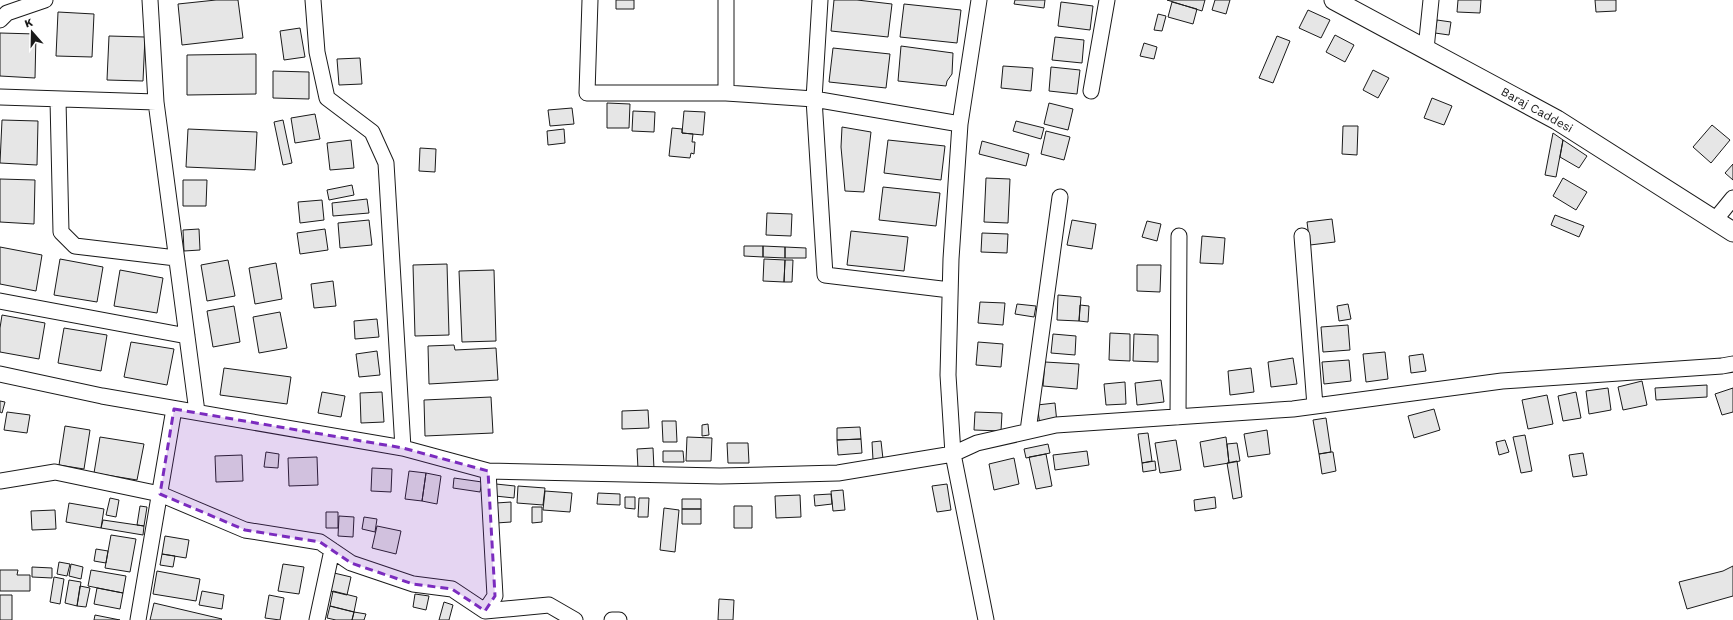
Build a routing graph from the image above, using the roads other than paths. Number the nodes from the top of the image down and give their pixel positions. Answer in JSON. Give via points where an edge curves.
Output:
{"nodes":[{"id":1,"x":45,"y":0,"type":"edge"},
{"id":2,"x":150,"y":0,"type":"edge"},
{"id":3,"x":313,"y":0,"type":"edge"},
{"id":4,"x":590,"y":0,"type":"edge"},
{"id":5,"x":726,"y":0,"type":"edge"},
{"id":6,"x":820,"y":0,"type":"edge"},
{"id":7,"x":979,"y":0,"type":"edge"},
{"id":8,"x":1106,"y":0,"type":"edge"},
{"id":9,"x":1334,"y":0,"type":"edge"},
{"id":10,"x":1431,"y":0,"type":"edge"},
{"id":11,"x":0,"y":20,"type":"edge"},
{"id":12,"x":1426,"y":49,"type":"junction"},
{"id":13,"x":1091,"y":91,"type":"dead end"},
{"id":14,"x":726,"y":93,"type":"junction"},
{"id":15,"x":0,"y":97,"type":"edge"},
{"id":16,"x":814,"y":99,"type":"junction"},
{"id":17,"x":58,"y":100,"type":"junction"},
{"id":18,"x":156,"y":102,"type":"junction"},
{"id":19,"x":960,"y":124,"type":"junction"},
{"id":20,"x":1060,"y":197,"type":"dead end"},
{"id":21,"x":1733,"y":198,"type":"edge"},
{"id":22,"x":1715,"y":220,"type":"junction"},
{"id":23,"x":1733,"y":232,"type":"edge"},
{"id":24,"x":1179,"y":236,"type":"dead end"},
{"id":25,"x":1302,"y":236,"type":"dead end"},
{"id":26,"x":176,"y":258,"type":"junction"},
{"id":27,"x":950,"y":290,"type":"junction"},
{"id":28,"x":0,"y":301,"type":"edge"},
{"id":29,"x":187,"y":336,"type":"junction"},
{"id":30,"x":1733,"y":364,"type":"edge"},
{"id":31,"x":0,"y":374,"type":"edge"},
{"id":32,"x":1315,"y":406,"type":"junction"},
{"id":33,"x":174,"y":409,"type":"junction"},
{"id":34,"x":197,"y":412,"type":"junction"},
{"id":35,"x":1178,"y":416,"type":"junction"},
{"id":36,"x":1028,"y":432,"type":"junction"},
{"id":37,"x":403,"y":448,"type":"junction"},
{"id":38,"x":954,"y":454,"type":"junction"},
{"id":39,"x":488,"y":471,"type":"junction"},
{"id":40,"x":0,"y":481,"type":"edge"},
{"id":41,"x":160,"y":494,"type":"junction"},
{"id":42,"x":332,"y":550,"type":"junction"},
{"id":43,"x":485,"y":611,"type":"junction"},
{"id":44,"x":521,"y":614,"type":"edge"},
{"id":45,"x":138,"y":620,"type":"edge"},
{"id":46,"x":317,"y":620,"type":"edge"},
{"id":47,"x":575,"y":620,"type":"edge"},
{"id":48,"x":612,"y":620,"type":"edge"},
{"id":49,"x":619,"y":620,"type":"edge"},
{"id":50,"x":986,"y":620,"type":"edge"}],
"edges":[{"from":1,"to":11,"type":"street","via":[[7,13]]},
{"from":2,"to":18,"type":"street"},
{"from":3,"to":37,"type":"street","via":[[317,52],[327,98],[372,132],[386,163]]},
{"from":4,"to":14,"type":"street","via":[[587,93]]},
{"from":5,"to":14,"type":"street"},
{"from":6,"to":16,"type":"street"},
{"from":7,"to":19,"type":"street"},
{"from":8,"to":13,"type":"street"},
{"from":9,"to":12,"type":"main road","name":"Baraj Caddesi"},
{"from":10,"to":12,"type":"street"},
{"from":12,"to":22,"type":"main road","name":"Baraj Caddesi","via":[[1557,120]]},
{"from":14,"to":16,"type":"street"},
{"from":15,"to":17,"type":"street"},
{"from":16,"to":19,"type":"street"},
{"from":16,"to":27,"type":"street","via":[[825,275]]},
{"from":17,"to":18,"type":"street"},
{"from":17,"to":26,"type":"street","via":[[61,232],[75,246]]},
{"from":18,"to":26,"type":"street"},
{"from":19,"to":27,"type":"street"},
{"from":20,"to":36,"type":"street"},
{"from":21,"to":22,"type":"street"},
{"from":22,"to":23,"type":"main road","name":"Baraj Caddesi"},
{"from":24,"to":35,"type":"street"},
{"from":25,"to":32,"type":"street"},
{"from":26,"to":29,"type":"street"},
{"from":27,"to":38,"type":"street","via":[[948,375]]},
{"from":28,"to":29,"type":"street"},
{"from":29,"to":34,"type":"street"},
{"from":30,"to":32,"type":"street","via":[[1502,381]]},
{"from":31,"to":33,"type":"street"},
{"from":32,"to":35,"type":"street"},
{"from":33,"to":34,"type":"street"},
{"from":33,"to":41,"type":"street"},
{"from":34,"to":37,"type":"street"},
{"from":35,"to":36,"type":"street","via":[[1056,425]]},
{"from":36,"to":38,"type":"street","via":[[978,443]]},
{"from":37,"to":39,"type":"street"},
{"from":38,"to":39,"type":"street","via":[[838,473],[720,476]]},
{"from":38,"to":50,"type":"street"},
{"from":39,"to":43,"type":"street","via":[[495,596]]},
{"from":40,"to":41,"type":"street","via":[[55,472]]},
{"from":41,"to":42,"type":"street","via":[[245,530],[320,542]]},
{"from":41,"to":45,"type":"street"},
{"from":42,"to":43,"type":"street","via":[[352,563],[412,584],[452,589]]},
{"from":42,"to":46,"type":"street"},
{"from":43,"to":44,"type":"street"},
{"from":44,"to":47,"type":"street","via":[[549,605]]},
{"from":48,"to":49,"type":"street"}]}
